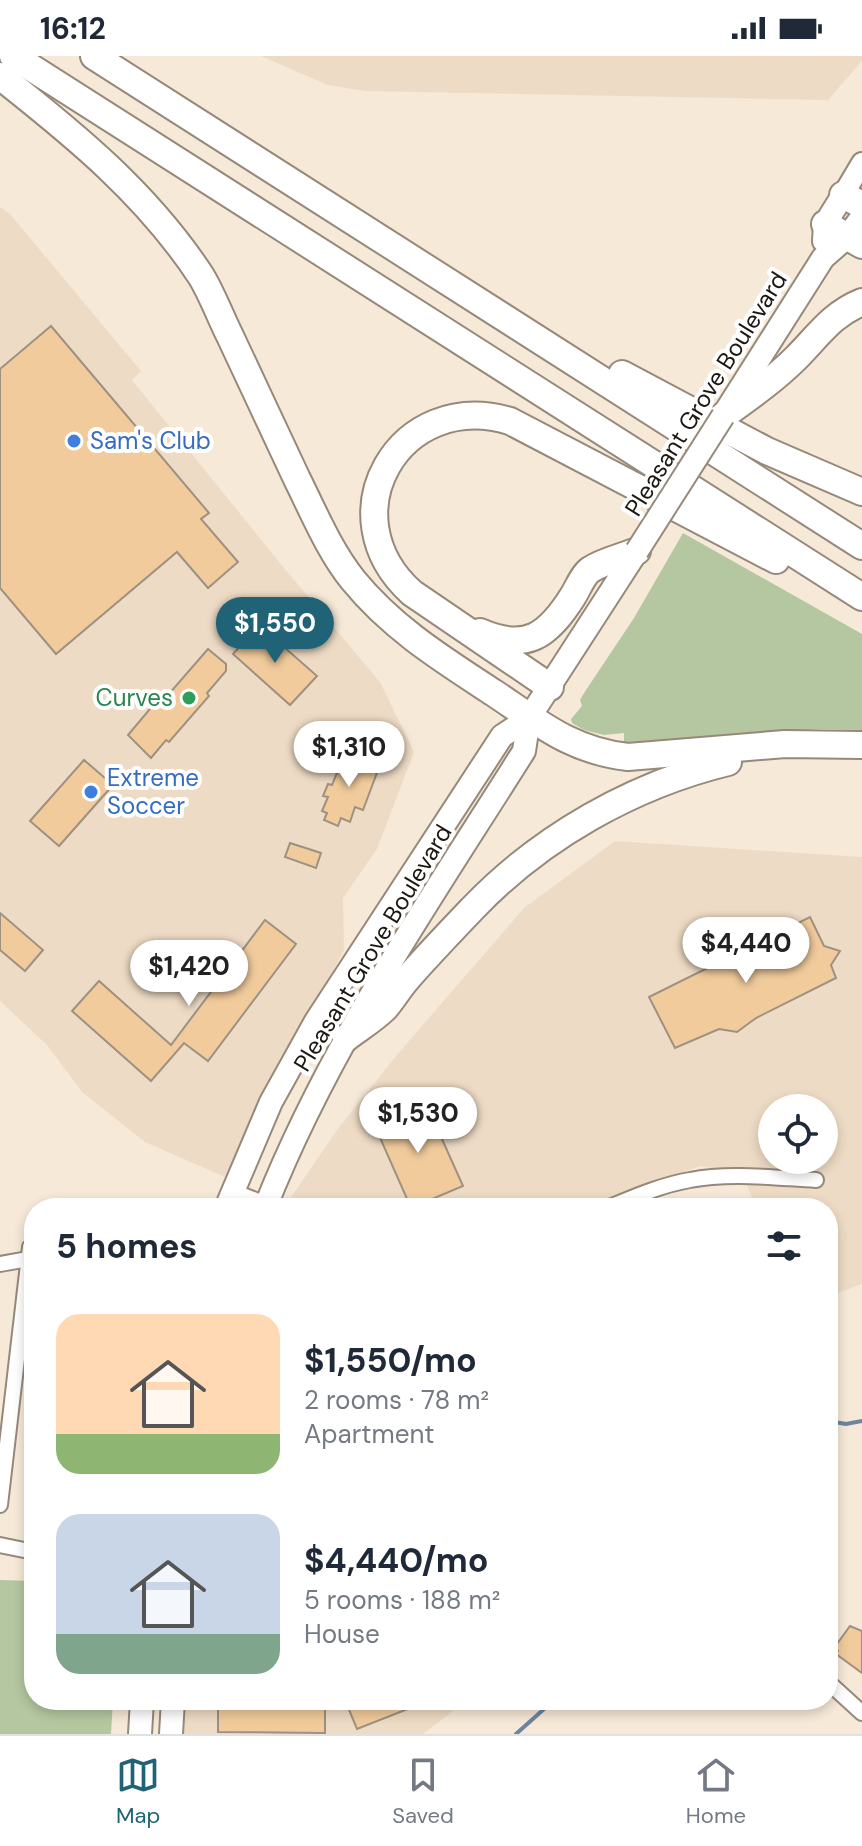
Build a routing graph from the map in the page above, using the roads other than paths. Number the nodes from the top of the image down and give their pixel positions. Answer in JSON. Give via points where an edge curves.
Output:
{"nodes":[{"id":1,"x":13,"y":56,"type":"edge"},
{"id":2,"x":94,"y":56,"type":"edge"},
{"id":3,"x":0,"y":76,"type":"edge"},
{"id":4,"x":862,"y":163,"type":"edge"},
{"id":5,"x":852,"y":200,"type":"edge"},
{"id":6,"x":825,"y":224,"type":"junction"},
{"id":7,"x":857,"y":233,"type":"edge"},
{"id":8,"x":823,"y":258,"type":"junction"},
{"id":9,"x":862,"y":302,"type":"edge"},
{"id":10,"x":570,"y":358,"type":"junction"},
{"id":11,"x":759,"y":379,"type":"junction"},
{"id":12,"x":723,"y":416,"type":"joint"},
{"id":13,"x":862,"y":492,"type":"edge"},
{"id":14,"x":862,"y":546,"type":"edge"},
{"id":15,"x":637,"y":551,"type":"junction"},
{"id":16,"x":862,"y":597,"type":"edge"},
{"id":17,"x":862,"y":607,"type":"edge"},
{"id":18,"x":457,"y":623,"type":"junction"},
{"id":19,"x":550,"y":687,"type":"junction"},
{"id":20,"x":529,"y":718,"type":"junction"},
{"id":21,"x":821,"y":745,"type":"junction"},
{"id":22,"x":862,"y":745,"type":"edge"},
{"id":23,"x":346,"y":1038,"type":"junction"},
{"id":24,"x":816,"y":1180,"type":"dead end"},
{"id":25,"x":230,"y":1198,"type":"edge"},
{"id":26,"x":273,"y":1198,"type":"edge"},
{"id":27,"x":633,"y":1198,"type":"edge"},
{"id":28,"x":24,"y":1255,"type":"edge"},
{"id":29,"x":0,"y":1264,"type":"edge"},
{"id":30,"x":24,"y":1296,"type":"edge"},
{"id":31,"x":0,"y":1505,"type":"edge"},
{"id":32,"x":0,"y":1545,"type":"edge"},
{"id":33,"x":24,"y":1550,"type":"edge"},
{"id":34,"x":838,"y":1691,"type":"edge"},
{"id":35,"x":141,"y":1710,"type":"edge"},
{"id":36,"x":862,"y":1713,"type":"edge"},
{"id":37,"x":140,"y":1734,"type":"edge"}],
"edges":[{"from":1,"to":16,"type":"highway"},
{"from":2,"to":10,"type":"highway"},
{"from":3,"to":20,"type":"highway","via":[[77,136],[173,235],[203,280],[325,537],[351,577],[411,638]]},
{"from":4,"to":5,"type":"main road","name":"Pleasant Grove Boulevard"},
{"from":5,"to":6,"type":"main road","name":"Pleasant Grove Boulevard"},
{"from":6,"to":7,"type":"highway"},
{"from":6,"to":8,"type":"main road","name":"Pleasant Grove Boulevard"},
{"from":7,"to":8,"type":"main road","name":"Pleasant Grove Boulevard"},
{"from":8,"to":11,"type":"main road","name":"Pleasant Grove Boulevard"},
{"from":9,"to":11,"type":"highway","via":[[829,321],[797,357]]},
{"from":10,"to":13,"type":"highway","via":[[619,372],[767,451]]},
{"from":10,"to":14,"type":"highway"},
{"from":11,"to":12,"type":"highway"},
{"from":12,"to":15,"type":"main road","name":"Pleasant Grove Boulevard","bridge":true},
{"from":15,"to":18,"type":"highway","via":[[589,571],[541,635],[506,641]]},
{"from":15,"to":19,"type":"main road","name":"Pleasant Grove Boulevard"},
{"from":17,"to":18,"type":"highway","via":[[510,421],[474,414],[439,420],[402,445],[381,480],[374,515],[380,550],[398,580]]},
{"from":18,"to":19,"type":"highway"},
{"from":19,"to":20,"type":"main road","name":"Pleasant Grove Boulevard"},
{"from":20,"to":21,"type":"highway","via":[[587,749],[628,757]]},
{"from":20,"to":23,"type":"main road","name":"Pleasant Grove Boulevard","via":[[524,751]]},
{"from":20,"to":25,"type":"main road","name":"Pleasant Grove Boulevard","via":[[502,736],[316,1021],[271,1102]]},
{"from":21,"to":22,"type":"highway"},
{"from":21,"to":23,"type":"highway","via":[[675,778],[556,838],[474,907],[384,1009]]},
{"from":23,"to":26,"type":"main road","name":"Pleasant Grove Boulevard","via":[[305,1116]]},
{"from":24,"to":27,"type":"street","via":[[692,1179]]},
{"from":28,"to":29,"type":"street"},
{"from":30,"to":31,"type":"street"},
{"from":32,"to":33,"type":"street"},
{"from":34,"to":36,"type":"street"},
{"from":35,"to":37,"type":"main road"}]}
